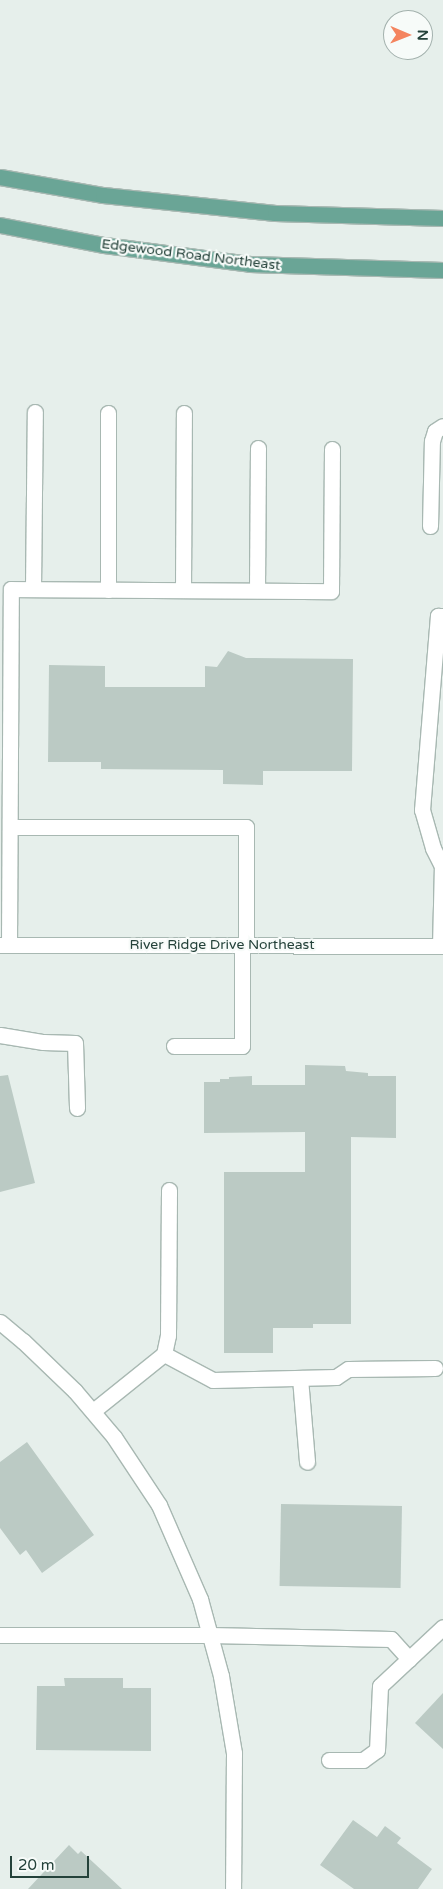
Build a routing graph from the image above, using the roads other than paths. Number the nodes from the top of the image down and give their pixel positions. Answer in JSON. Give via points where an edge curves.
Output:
{"nodes":[{"id":1,"x":0,"y":177,"type":"edge"},
{"id":2,"x":443,"y":218,"type":"edge"},
{"id":3,"x":0,"y":225,"type":"edge"},
{"id":4,"x":443,"y":270,"type":"edge"},
{"id":5,"x":35,"y":412,"type":"dead end"},
{"id":6,"x":108,"y":413,"type":"dead end"},
{"id":7,"x":184,"y":413,"type":"dead end"},
{"id":8,"x":443,"y":426,"type":"edge"},
{"id":9,"x":258,"y":448,"type":"dead end"},
{"id":10,"x":332,"y":449,"type":"dead end"},
{"id":11,"x":430,"y":526,"type":"dead end"},
{"id":12,"x":33,"y":590,"type":"junction"},
{"id":13,"x":108,"y":590,"type":"junction"},
{"id":14,"x":183,"y":590,"type":"junction"},
{"id":15,"x":257,"y":590,"type":"junction"},
{"id":16,"x":443,"y":616,"type":"edge"},
{"id":17,"x":10,"y":827,"type":"junction"},
{"id":18,"x":442,"y":866,"type":"edge"},
{"id":19,"x":5,"y":944,"type":"edge"},
{"id":20,"x":244,"y":945,"type":"junction"},
{"id":21,"x":441,"y":946,"type":"edge"},
{"id":22,"x":0,"y":1035,"type":"edge"},
{"id":23,"x":174,"y":1046,"type":"dead end"},
{"id":24,"x":76,"y":1108,"type":"dead end"},
{"id":25,"x":169,"y":1190,"type":"dead end"},
{"id":26,"x":0,"y":1322,"type":"edge"},
{"id":27,"x":164,"y":1354,"type":"junction"},
{"id":28,"x":435,"y":1368,"type":"dead end"},
{"id":29,"x":300,"y":1378,"type":"junction"},
{"id":30,"x":93,"y":1411,"type":"junction"},
{"id":31,"x":306,"y":1462,"type":"dead end"},
{"id":32,"x":443,"y":1627,"type":"edge"},
{"id":33,"x":0,"y":1635,"type":"edge"},
{"id":34,"x":210,"y":1635,"type":"junction"},
{"id":35,"x":409,"y":1659,"type":"junction"},
{"id":36,"x":329,"y":1760,"type":"dead end"},
{"id":37,"x":233,"y":1889,"type":"edge"}],
"edges":[{"from":1,"to":2,"type":"main road","via":[[103,195],[265,212]]},
{"from":3,"to":4,"type":"main road","name":"Edgewood Road Northeast","via":[[104,245],[250,264]]},
{"from":5,"to":12,"type":"street"},
{"from":6,"to":13,"type":"street"},
{"from":7,"to":14,"type":"street"},
{"from":8,"to":11,"type":"street","via":[[435,431],[432,442]]},
{"from":9,"to":15,"type":"street"},
{"from":10,"to":15,"type":"street","via":[[331,591]]},
{"from":12,"to":13,"type":"street"},
{"from":12,"to":17,"type":"street","via":[[11,589]]},
{"from":13,"to":14,"type":"street"},
{"from":14,"to":15,"type":"street"},
{"from":16,"to":18,"type":"street","via":[[438,616],[422,810]]},
{"from":17,"to":19,"type":"street"},
{"from":17,"to":20,"type":"street","via":[[246,827]]},
{"from":18,"to":21,"type":"street"},
{"from":19,"to":20,"type":"street","name":"River Ridge Drive Northeast"},
{"from":20,"to":21,"type":"street","name":"River Ridge Drive Northeast"},
{"from":20,"to":23,"type":"street","via":[[242,1046]]},
{"from":22,"to":24,"type":"street","via":[[75,1043]]},
{"from":25,"to":27,"type":"street","via":[[168,1335]]},
{"from":26,"to":30,"type":"street"},
{"from":27,"to":29,"type":"street","via":[[213,1380]]},
{"from":27,"to":30,"type":"street"},
{"from":28,"to":29,"type":"street","via":[[348,1369],[336,1377]]},
{"from":29,"to":31,"type":"street"},
{"from":30,"to":34,"type":"street","via":[[159,1504],[200,1598]]},
{"from":32,"to":35,"type":"street"},
{"from":33,"to":34,"type":"street"},
{"from":34,"to":35,"type":"street","via":[[391,1639]]},
{"from":34,"to":37,"type":"street","via":[[222,1676],[234,1753]]},
{"from":35,"to":36,"type":"street","via":[[380,1686],[377,1750],[363,1760]]}]}
